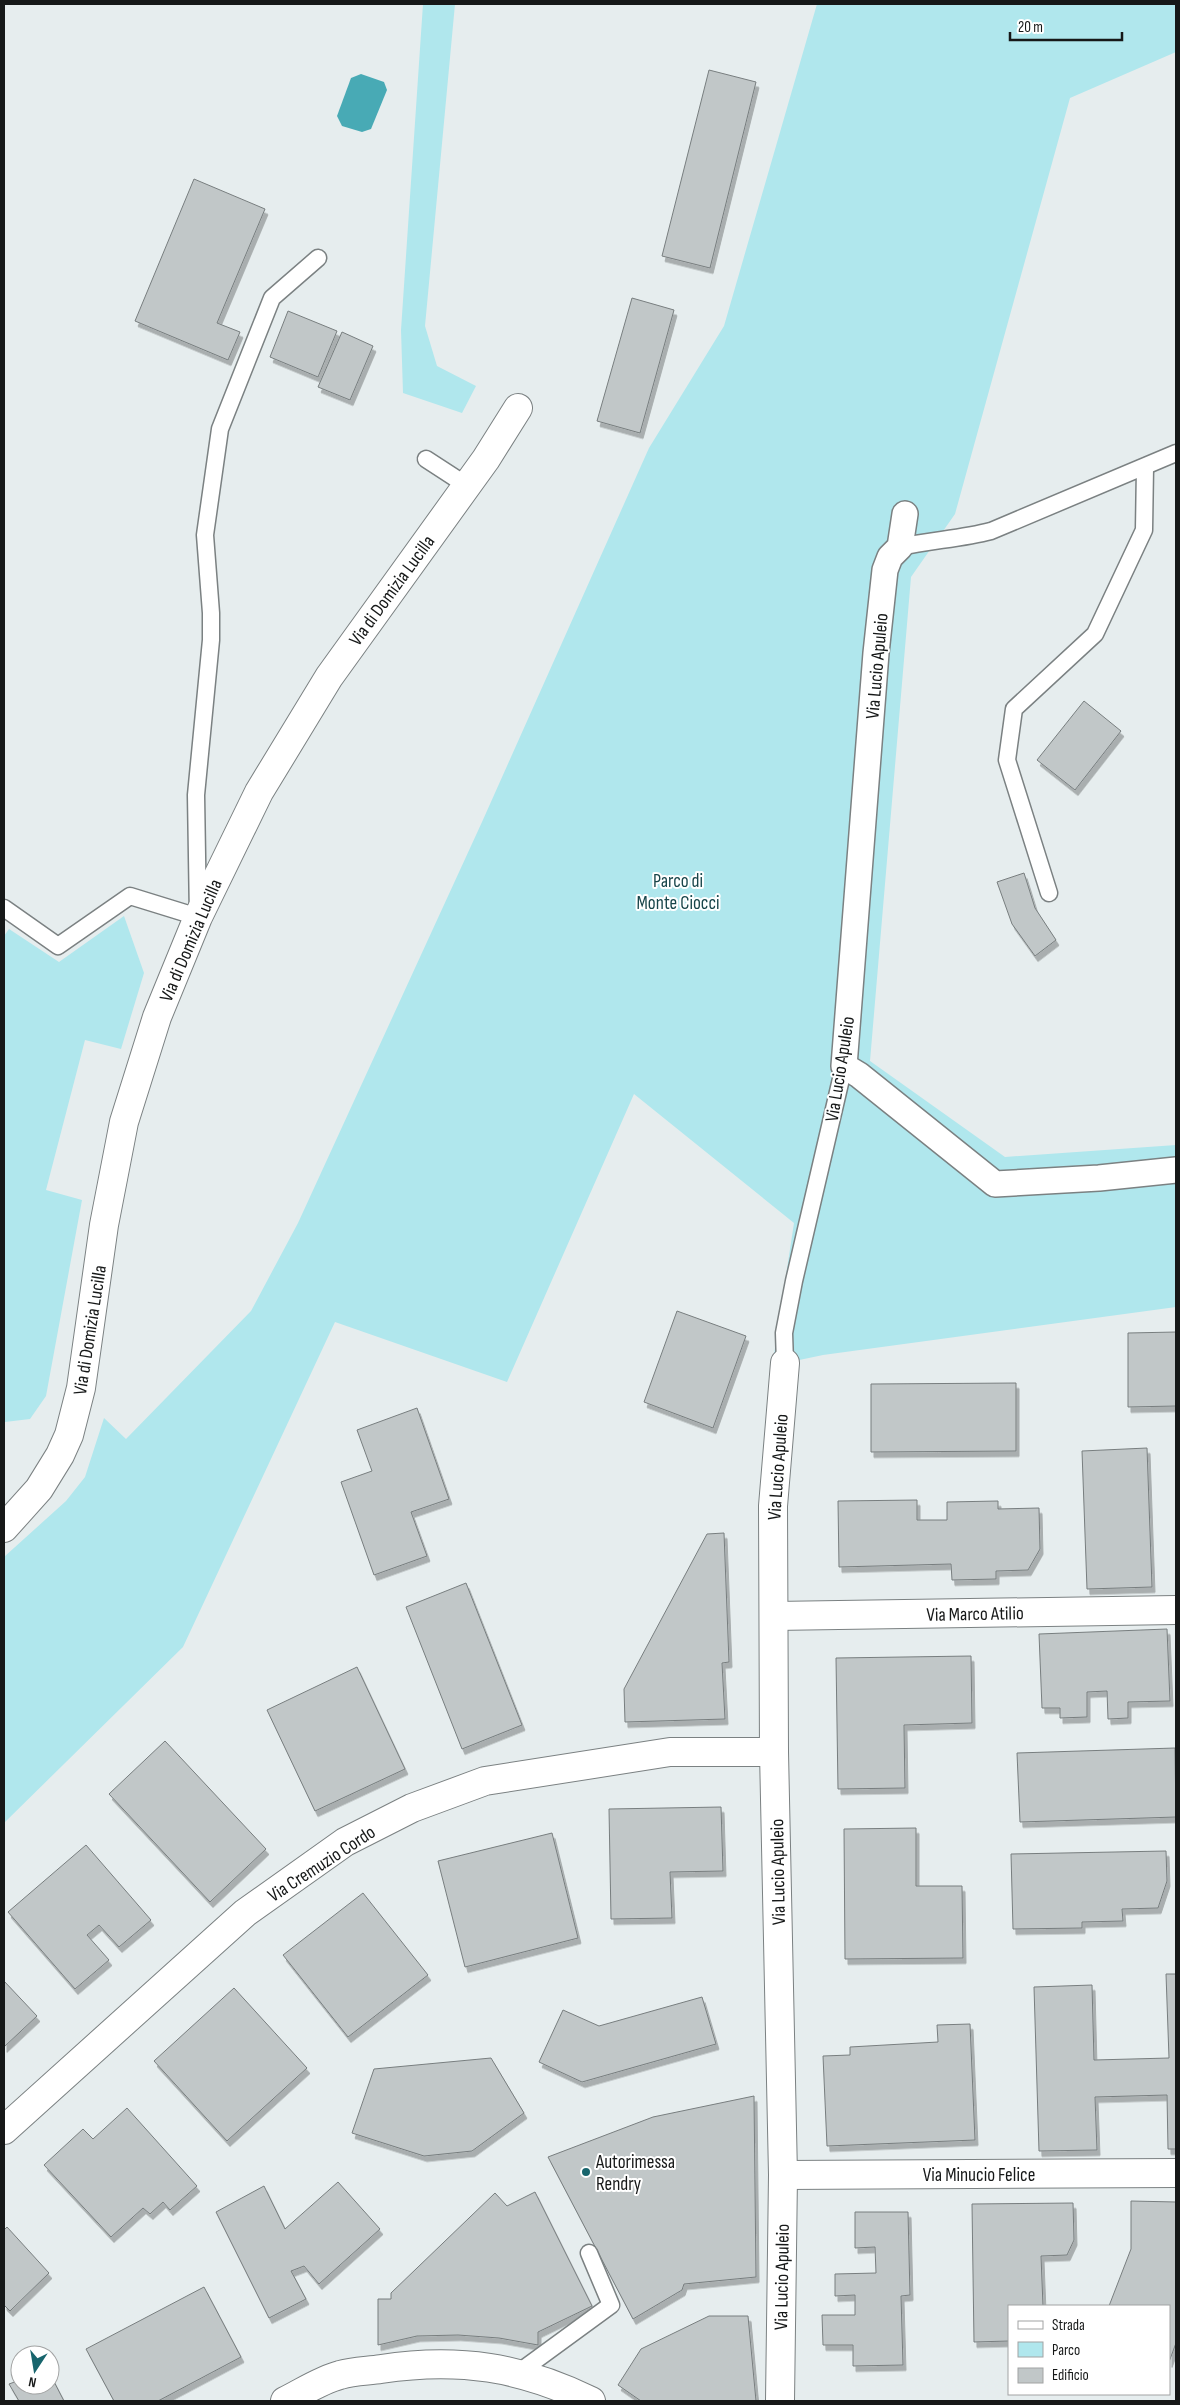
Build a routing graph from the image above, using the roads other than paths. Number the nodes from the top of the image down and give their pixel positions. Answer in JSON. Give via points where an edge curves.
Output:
{"nodes":[{"id":1,"x":318,"y":258,"type":"dead end"},
{"id":2,"x":518,"y":408,"type":"dead end"},
{"id":3,"x":1176,"y":453,"type":"edge"},
{"id":4,"x":426,"y":460,"type":"dead end"},
{"id":5,"x":1145,"y":467,"type":"junction"},
{"id":6,"x":466,"y":485,"type":"junction"},
{"id":7,"x":905,"y":514,"type":"dead end"},
{"id":8,"x":900,"y":547,"type":"junction"},
{"id":9,"x":1049,"y":893,"type":"dead end"},
{"id":10,"x":4,"y":908,"type":"edge"},
{"id":11,"x":198,"y":917,"type":"junction"},
{"id":12,"x":844,"y":1066,"type":"junction"},
{"id":13,"x":1176,"y":1170,"type":"edge"},
{"id":14,"x":785,"y":1363,"type":"joint"},
{"id":15,"x":4,"y":1528,"type":"edge"},
{"id":16,"x":1176,"y":1610,"type":"edge"},
{"id":17,"x":774,"y":1616,"type":"junction"},
{"id":18,"x":774,"y":1752,"type":"junction"},
{"id":19,"x":4,"y":2130,"type":"edge"},
{"id":20,"x":1176,"y":2173,"type":"edge"},
{"id":21,"x":782,"y":2175,"type":"junction"},
{"id":22,"x":589,"y":2253,"type":"dead end"},
{"id":23,"x":518,"y":2372,"type":"junction"},
{"id":24,"x":286,"y":2401,"type":"edge"},
{"id":25,"x":591,"y":2401,"type":"edge"},
{"id":26,"x":780,"y":2401,"type":"edge"}],
"edges":[{"from":1,"to":11,"type":"lane","via":[[272,298],[220,428],[205,535],[211,640],[196,795]]},
{"from":2,"to":6,"type":"street","name":"Via di Domizia Lucilla"},
{"from":3,"to":5,"type":"lane"},
{"from":4,"to":6,"type":"lane"},
{"from":5,"to":8,"type":"lane","via":[[991,531]]},
{"from":5,"to":9,"type":"lane","via":[[1144,530],[1095,634],[1014,709],[1007,760]]},
{"from":6,"to":11,"type":"street","name":"Via di Domizia Lucilla","via":[[328,677],[259,792]]},
{"from":7,"to":8,"type":"street","name":"Via Lucio Apuleio"},
{"from":8,"to":12,"type":"street","name":"Via Lucio Apuleio","via":[[890,557],[885,570],[876,653]]},
{"from":10,"to":11,"type":"lane","via":[[58,946],[130,896]]},
{"from":11,"to":15,"type":"street","name":"Via di Domizia Lucilla","via":[[157,1017],[124,1122],[104,1225],[81,1388],[69,1435],[39,1489]]},
{"from":12,"to":13,"type":"street","via":[[860,1075],[995,1184]]},
{"from":12,"to":14,"type":"lane","name":"Via Lucio Apuleio","via":[[794,1281],[784,1333]]},
{"from":14,"to":17,"type":"street","name":"Via Lucio Apuleio","via":[[773,1506]]},
{"from":16,"to":17,"type":"street","name":"Via Marco Atilio"},
{"from":17,"to":18,"type":"street","name":"Via Lucio Apuleio"},
{"from":18,"to":19,"type":"street","name":"Via Cremuzio Cordo","via":[[670,1752],[650,1755],[485,1781],[412,1808],[346,1842],[245,1913]]},
{"from":18,"to":21,"type":"street","name":"Via Lucio Apuleio"},
{"from":20,"to":21,"type":"street","name":"Via Minucio Felice"},
{"from":21,"to":26,"type":"street","name":"Via Lucio Apuleio"},
{"from":22,"to":23,"type":"lane","via":[[611,2305]]},
{"from":23,"to":24,"type":"street","via":[[465,2364],[412,2364],[340,2375]]},
{"from":23,"to":25,"type":"street"}]}
